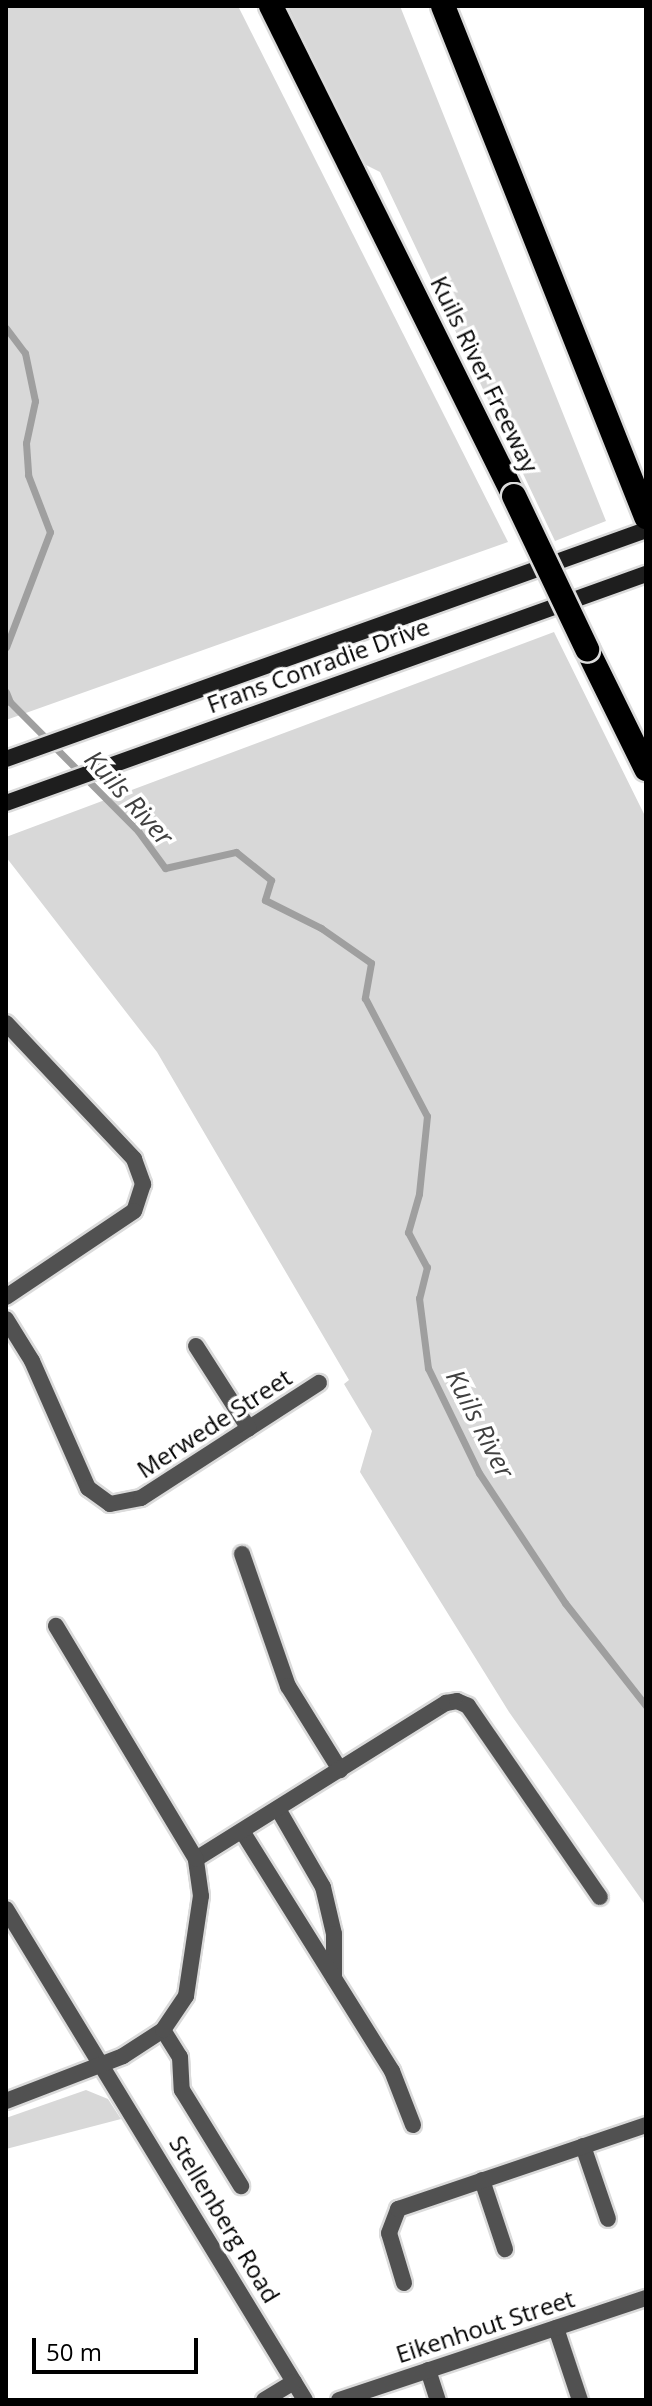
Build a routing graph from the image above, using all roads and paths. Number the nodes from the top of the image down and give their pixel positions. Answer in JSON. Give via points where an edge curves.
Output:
{"nodes":[{"id":1,"x":271,"y":6,"type":"edge"},
{"id":2,"x":443,"y":6,"type":"edge"},
{"id":3,"x":646,"y":517,"type":"edge"},
{"id":4,"x":646,"y":530,"type":"edge"},
{"id":5,"x":646,"y":574,"type":"edge"},
{"id":6,"x":6,"y":759,"type":"edge"},
{"id":7,"x":646,"y":769,"type":"edge"},
{"id":8,"x":6,"y":803,"type":"edge"},
{"id":9,"x":6,"y":1023,"type":"edge"},
{"id":10,"x":6,"y":1297,"type":"edge"},
{"id":11,"x":6,"y":1319,"type":"edge"},
{"id":12,"x":196,"y":1346,"type":"dead end"},
{"id":13,"x":319,"y":1383,"type":"dead end"},
{"id":14,"x":249,"y":1429,"type":"junction"},
{"id":15,"x":242,"y":1554,"type":"dead end"},
{"id":16,"x":56,"y":1626,"type":"dead end"},
{"id":17,"x":340,"y":1770,"type":"junction"},
{"id":18,"x":278,"y":1809,"type":"junction"},
{"id":19,"x":242,"y":1831,"type":"junction"},
{"id":20,"x":196,"y":1859,"type":"junction"},
{"id":21,"x":600,"y":1897,"type":"dead end"},
{"id":22,"x":6,"y":1909,"type":"edge"},
{"id":23,"x":334,"y":1978,"type":"junction"},
{"id":24,"x":163,"y":2030,"type":"junction"},
{"id":25,"x":103,"y":2064,"type":"junction"},
{"id":26,"x":6,"y":2101,"type":"edge"},
{"id":27,"x":413,"y":2125,"type":"dead end"},
{"id":28,"x":646,"y":2125,"type":"edge"},
{"id":29,"x":583,"y":2146,"type":"junction"},
{"id":30,"x":482,"y":2180,"type":"junction"},
{"id":31,"x":241,"y":2186,"type":"dead end"},
{"id":32,"x":608,"y":2219,"type":"dead end"},
{"id":33,"x":505,"y":2249,"type":"dead end"},
{"id":34,"x":404,"y":2283,"type":"dead end"},
{"id":35,"x":646,"y":2298,"type":"edge"},
{"id":36,"x":556,"y":2328,"type":"junction"},
{"id":37,"x":428,"y":2370,"type":"junction"},
{"id":38,"x":294,"y":2382,"type":"junction"},
{"id":39,"x":264,"y":2400,"type":"edge"},
{"id":40,"x":305,"y":2400,"type":"edge"},
{"id":41,"x":339,"y":2400,"type":"edge"},
{"id":42,"x":438,"y":2400,"type":"edge"},
{"id":43,"x":580,"y":2400,"type":"edge"}],
"edges":[{"from":1,"to":7,"type":"highway","name":"Kuils River Freeway","bridge":true},
{"from":2,"to":3,"type":"highway"},
{"from":4,"to":6,"type":"street","name":"Frans Conradie Drive"},
{"from":5,"to":8,"type":"street","name":"Frans Conradie Drive"},
{"from":9,"to":10,"type":"street","via":[[134,1159],[143,1184],[134,1211]]},
{"from":11,"to":14,"type":"street","name":"Merwede Street","via":[[32,1361],[88,1488],[104,1501],[125,1504],[141,1498]]},
{"from":12,"to":14,"type":"street"},
{"from":13,"to":14,"type":"street","name":"Merwede Street"},
{"from":15,"to":17,"type":"street","via":[[288,1686]]},
{"from":16,"to":20,"type":"street"},
{"from":17,"to":18,"type":"street"},
{"from":17,"to":21,"type":"street","via":[[446,1703],[465,1704]]},
{"from":18,"to":19,"type":"street"},
{"from":18,"to":23,"type":"street","via":[[323,1887],[334,1934]]},
{"from":19,"to":20,"type":"street"},
{"from":19,"to":23,"type":"street"},
{"from":20,"to":24,"type":"street","via":[[202,1885],[188,1987],[177,2015]]},
{"from":22,"to":25,"type":"street","name":"Stellenberg Road"},
{"from":23,"to":27,"type":"street","via":[[392,2071]]},
{"from":24,"to":25,"type":"street"},
{"from":24,"to":31,"type":"street","name":"Stellenberg Road","via":[[180,2057],[182,2090]]},
{"from":25,"to":26,"type":"street"},
{"from":25,"to":38,"type":"street","name":"Stellenberg Road"},
{"from":28,"to":29,"type":"street"},
{"from":29,"to":30,"type":"street"},
{"from":29,"to":32,"type":"street"},
{"from":30,"to":33,"type":"street"},
{"from":30,"to":34,"type":"street","via":[[392,2215],[390,2239]]},
{"from":35,"to":36,"type":"street","name":"Eikenhout Street"},
{"from":36,"to":37,"type":"street","name":"Eikenhout Street"},
{"from":36,"to":43,"type":"street"},
{"from":37,"to":41,"type":"street","name":"Eikenhout Street"},
{"from":37,"to":42,"type":"street"},
{"from":38,"to":39,"type":"street"},
{"from":38,"to":40,"type":"street","name":"Stellenberg Road"}]}
